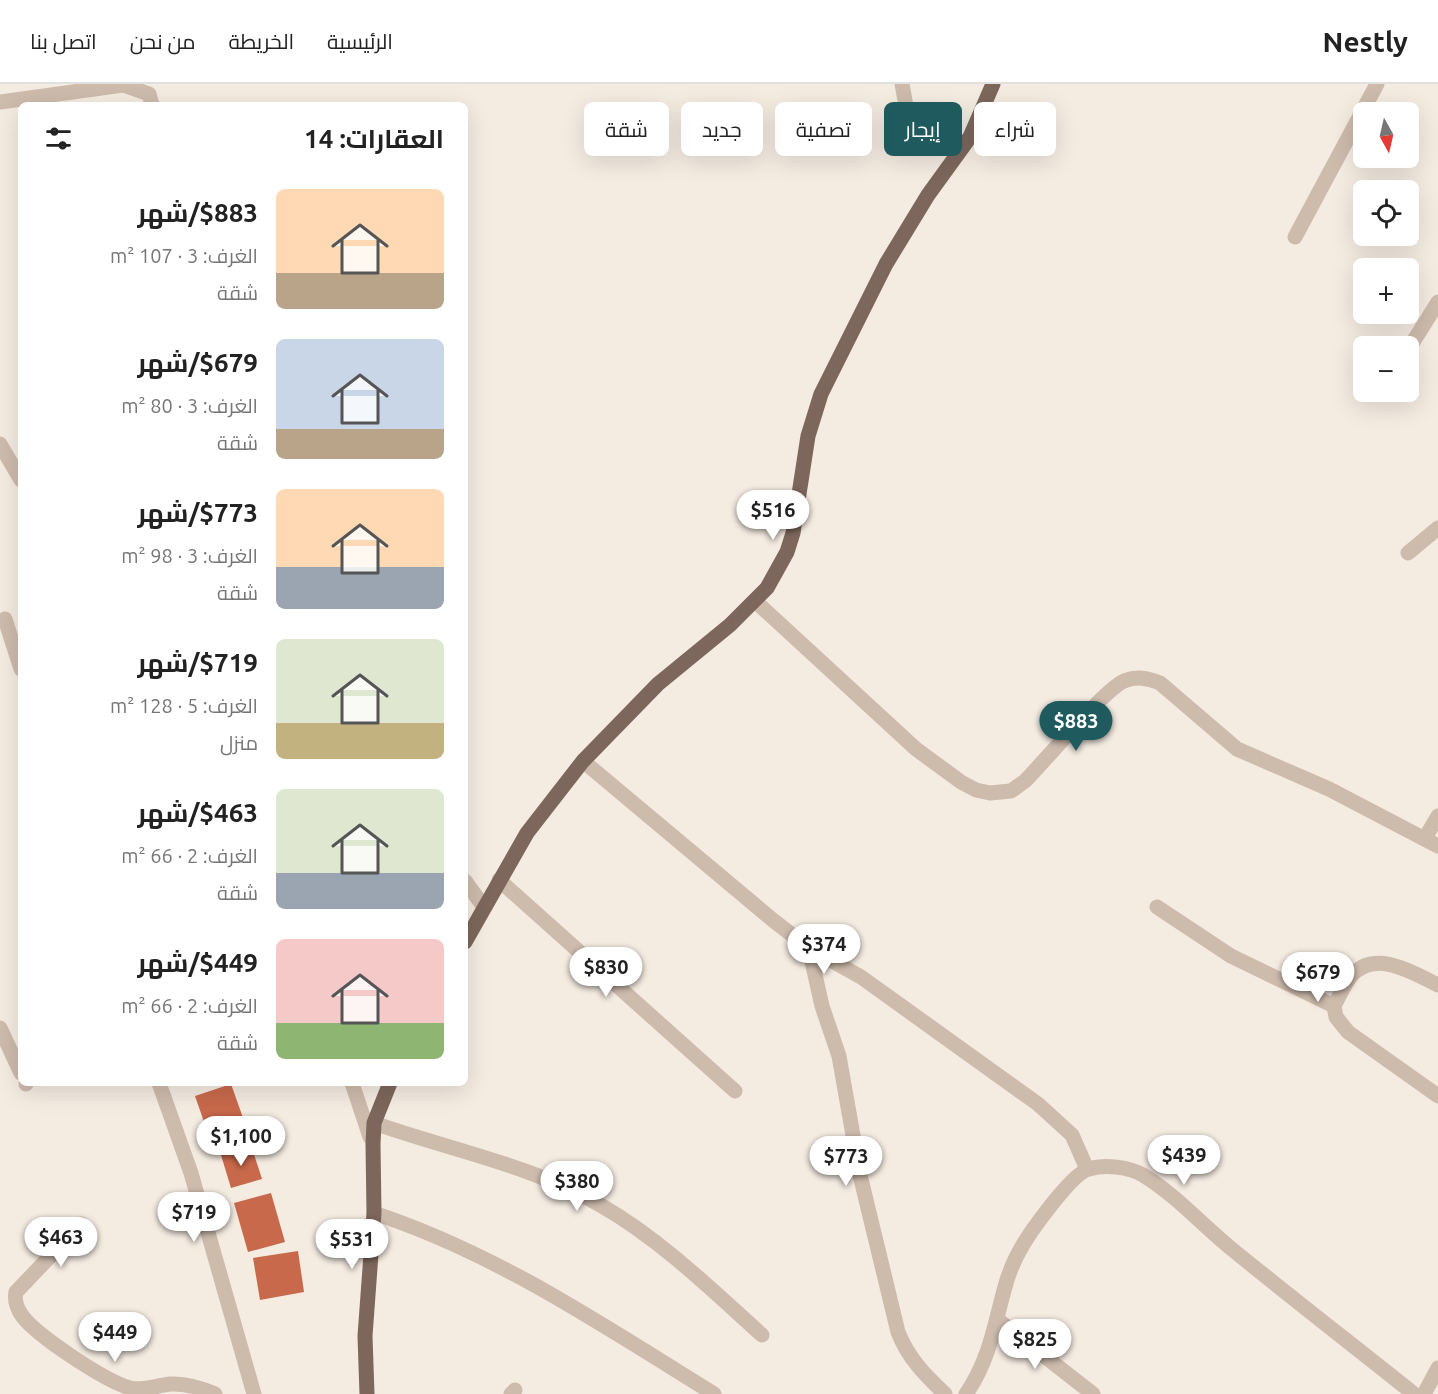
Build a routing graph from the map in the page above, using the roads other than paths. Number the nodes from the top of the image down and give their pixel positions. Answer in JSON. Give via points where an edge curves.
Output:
{"nodes":[{"id":1,"x":902,"y":84,"type":"edge"},
{"id":2,"x":993,"y":84,"type":"edge"},
{"id":3,"x":1377,"y":84,"type":"edge"},
{"id":4,"x":0,"y":102,"type":"edge"},
{"id":5,"x":151,"y":102,"type":"edge"},
{"id":6,"x":905,"y":102,"type":"edge"},
{"id":7,"x":962,"y":148,"type":"edge"},
{"id":8,"x":956,"y":156,"type":"edge"},
{"id":9,"x":1295,"y":237,"type":"dead end"},
{"id":10,"x":1438,"y":302,"type":"edge"},
{"id":11,"x":1417,"y":336,"type":"edge"},
{"id":12,"x":0,"y":444,"type":"edge"},
{"id":13,"x":18,"y":475,"type":"edge"},
{"id":14,"x":1438,"y":528,"type":"edge"},
{"id":15,"x":1408,"y":553,"type":"dead end"},
{"id":16,"x":755,"y":601,"type":"junction"},
{"id":17,"x":18,"y":616,"type":"edge"},
{"id":18,"x":3,"y":620,"type":"edge"},
{"id":19,"x":18,"y":646,"type":"edge"},
{"id":20,"x":583,"y":761,"type":"junction"},
{"id":21,"x":1438,"y":816,"type":"edge"},
{"id":22,"x":1432,"y":842,"type":"edge"},
{"id":23,"x":499,"y":880,"type":"junction"},
{"id":24,"x":468,"y":885,"type":"edge"},
{"id":25,"x":484,"y":907,"type":"junction"},
{"id":26,"x":1157,"y":907,"type":"dead end"},
{"id":27,"x":468,"y":936,"type":"edge"},
{"id":28,"x":809,"y":948,"type":"junction"},
{"id":29,"x":1438,"y":985,"type":"edge"},
{"id":30,"x":1334,"y":1006,"type":"junction"},
{"id":31,"x":0,"y":1028,"type":"edge"},
{"id":32,"x":18,"y":1067,"type":"edge"},
{"id":33,"x":160,"y":1086,"type":"edge"},
{"id":34,"x":353,"y":1086,"type":"edge"},
{"id":35,"x":389,"y":1086,"type":"edge"},
{"id":36,"x":735,"y":1091,"type":"dead end"},
{"id":37,"x":1438,"y":1096,"type":"edge"},
{"id":38,"x":374,"y":1123,"type":"junction"},
{"id":39,"x":372,"y":1144,"type":"junction"},
{"id":40,"x":1088,"y":1169,"type":"junction"},
{"id":41,"x":374,"y":1213,"type":"junction"},
{"id":42,"x":81,"y":1224,"type":"dead end"},
{"id":43,"x":998,"y":1320,"type":"junction"},
{"id":44,"x":762,"y":1335,"type":"dead end"},
{"id":45,"x":1438,"y":1368,"type":"edge"},
{"id":46,"x":215,"y":1394,"type":"edge"},
{"id":47,"x":254,"y":1394,"type":"edge"},
{"id":48,"x":367,"y":1394,"type":"edge"},
{"id":49,"x":714,"y":1394,"type":"edge"},
{"id":50,"x":945,"y":1394,"type":"edge"},
{"id":51,"x":966,"y":1394,"type":"edge"},
{"id":52,"x":1093,"y":1394,"type":"edge"},
{"id":53,"x":1414,"y":1394,"type":"edge"},
{"id":54,"x":1424,"y":1394,"type":"edge"}],
"edges":[{"from":1,"to":6,"type":"street"},
{"from":2,"to":7,"type":"main road","via":[[974,130]]},
{"from":3,"to":9,"type":"street"},
{"from":4,"to":5,"type":"street","via":[[123,85],[149,94]]},
{"from":8,"to":16,"type":"main road","via":[[886,264],[821,394],[808,436],[793,533],[776,574]]},
{"from":10,"to":11,"type":"street"},
{"from":12,"to":13,"type":"street"},
{"from":14,"to":15,"type":"street"},
{"from":16,"to":20,"type":"main road","via":[[658,684]]},
{"from":16,"to":22,"type":"street","via":[[915,749],[976,790],[1011,791],[1112,688],[1135,678],[1147,678],[1160,682],[1237,749],[1329,789]]},
{"from":17,"to":18,"type":"street"},
{"from":18,"to":19,"type":"street"},
{"from":20,"to":23,"type":"main road","via":[[538,818]]},
{"from":20,"to":28,"type":"street"},
{"from":21,"to":22,"type":"street"},
{"from":23,"to":25,"type":"main road"},
{"from":23,"to":36,"type":"street"},
{"from":24,"to":25,"type":"street"},
{"from":25,"to":27,"type":"main road"},
{"from":26,"to":30,"type":"street","via":[[1231,956]]},
{"from":28,"to":40,"type":"street","via":[[861,977],[1038,1104],[1072,1135]]},
{"from":28,"to":50,"type":"street","via":[[839,1056],[858,1165],[898,1332],[914,1363]]},
{"from":29,"to":30,"type":"street","via":[[1397,966],[1377,963],[1364,966],[1351,976]]},
{"from":30,"to":37,"type":"street","via":[[1336,1017],[1347,1032]]},
{"from":31,"to":32,"type":"street"},
{"from":33,"to":47,"type":"street","via":[[191,1173]]},
{"from":34,"to":39,"type":"street"},
{"from":35,"to":38,"type":"main road"},
{"from":38,"to":39,"type":"main road"},
{"from":38,"to":44,"type":"street","via":[[510,1166],[600,1204],[645,1233]]},
{"from":39,"to":41,"type":"main road"},
{"from":40,"to":43,"type":"street","via":[[1043,1216],[1017,1255],[1007,1278]]},
{"from":40,"to":53,"type":"street","via":[[1118,1168],[1143,1175]]},
{"from":41,"to":48,"type":"main road","via":[[365,1336]]},
{"from":41,"to":49,"type":"street","via":[[496,1263]]},
{"from":42,"to":46,"type":"street","via":[[16,1292],[15,1301],[24,1319],[55,1344],[123,1385],[138,1388],[173,1383]]},
{"from":43,"to":51,"type":"street","via":[[992,1343]]},
{"from":43,"to":52,"type":"street"},
{"from":45,"to":54,"type":"street"}]}
